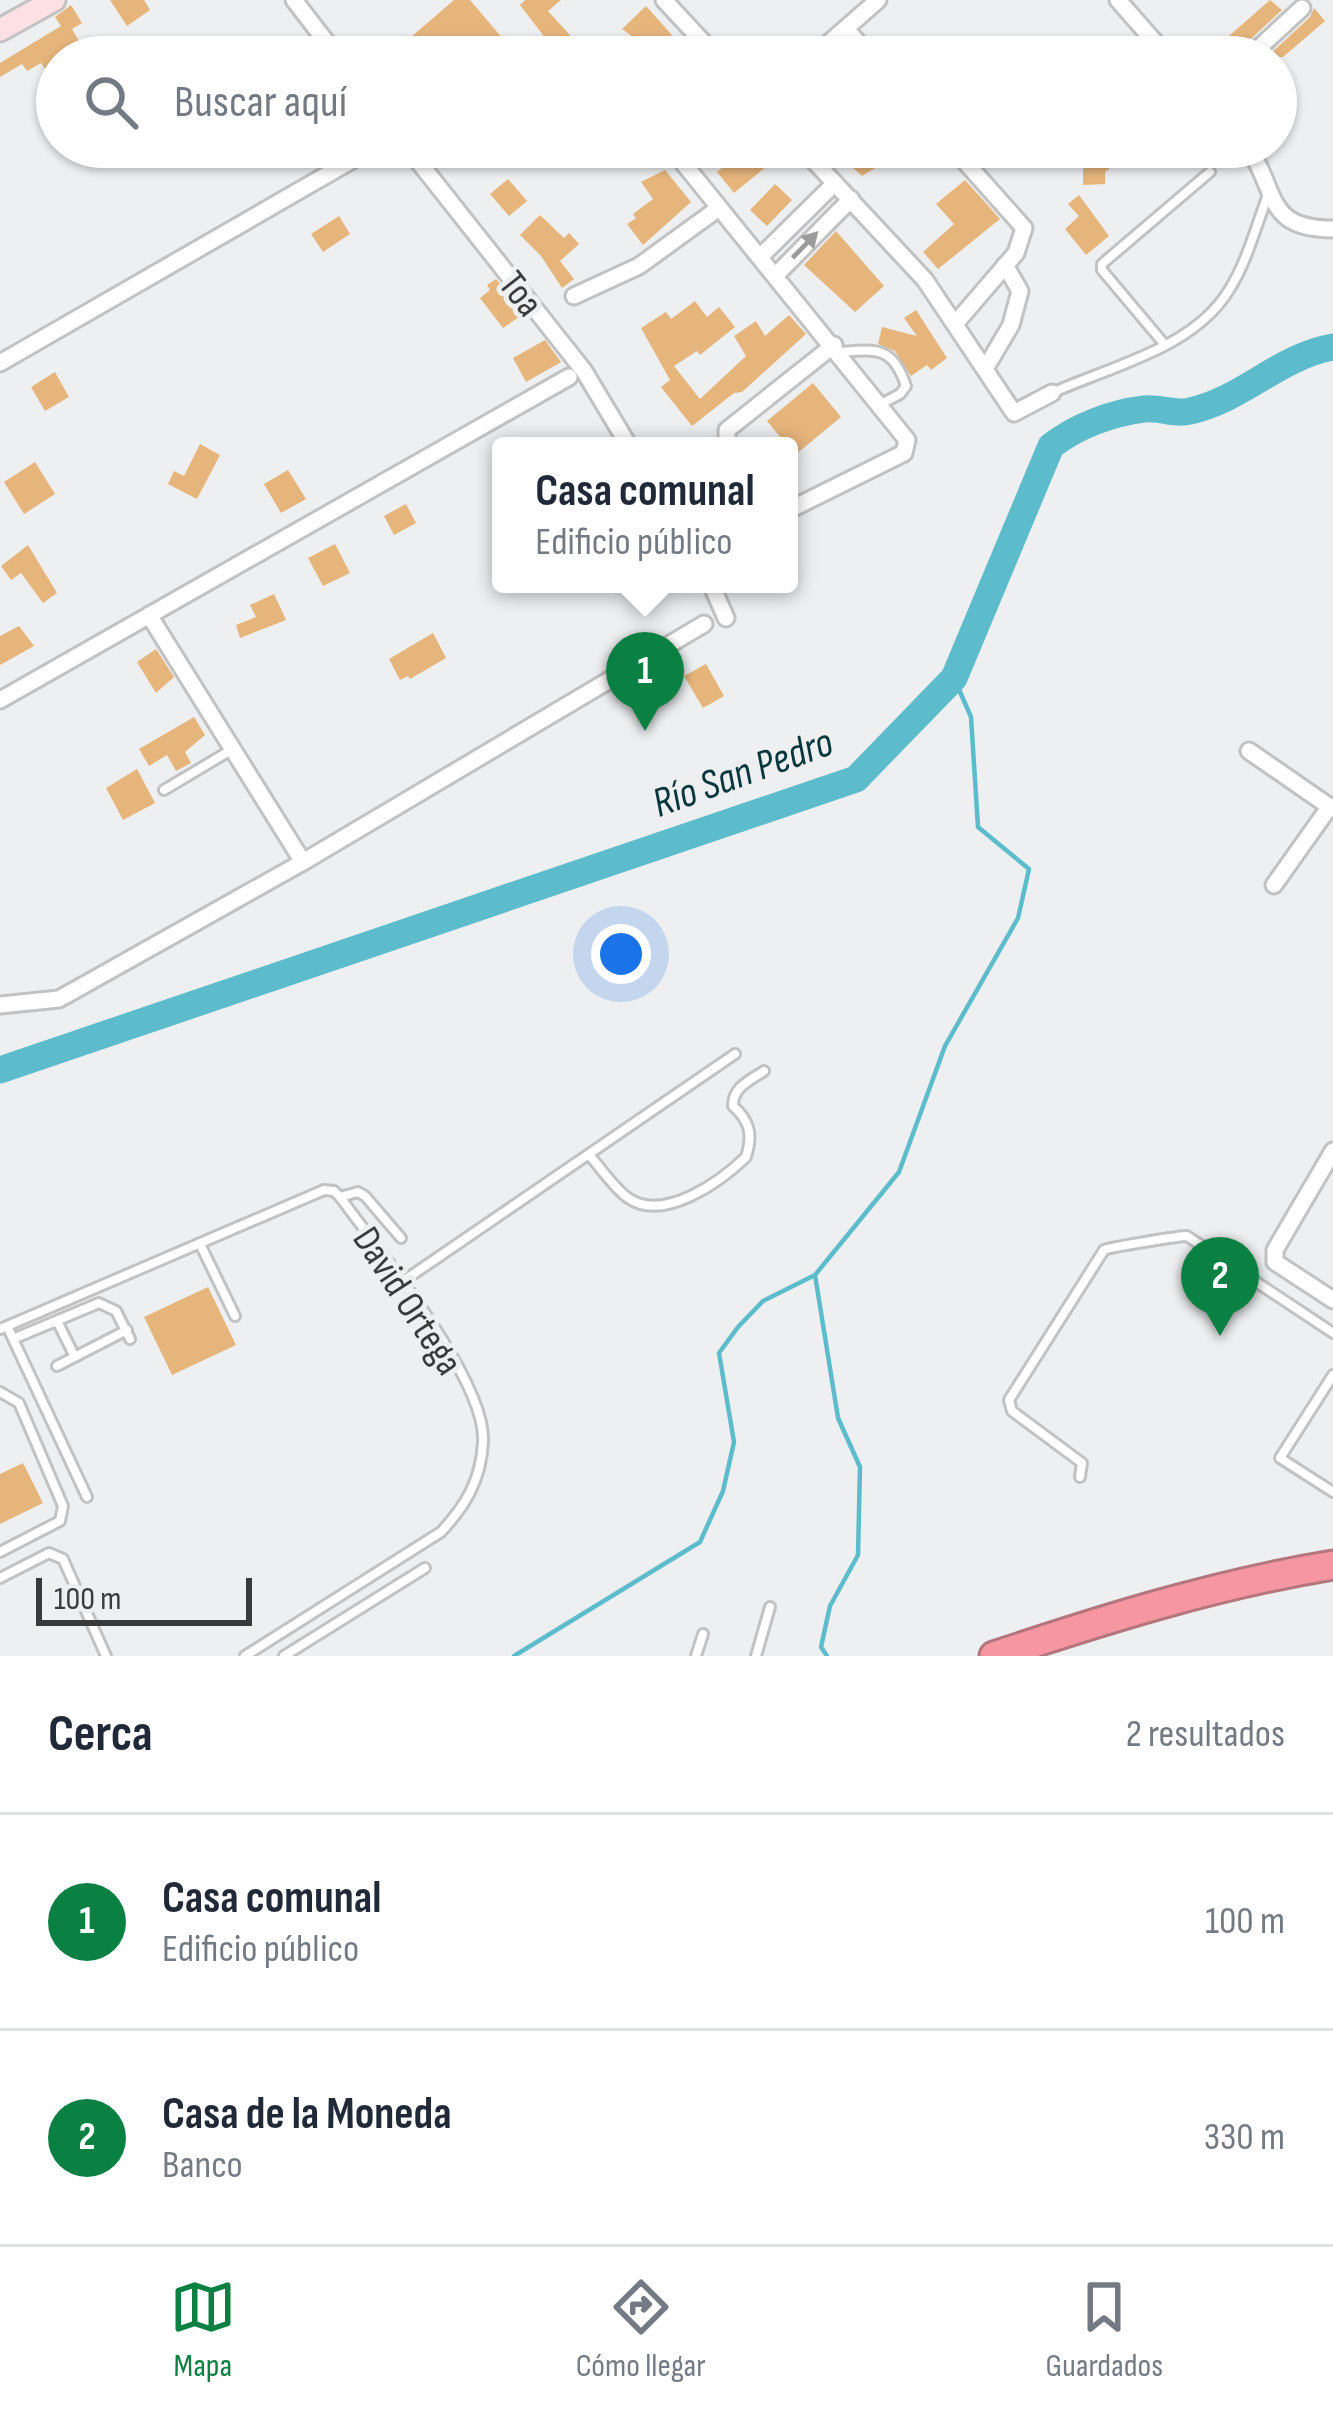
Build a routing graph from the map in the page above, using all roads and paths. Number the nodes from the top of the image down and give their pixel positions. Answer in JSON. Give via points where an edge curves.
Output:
{"nodes":[{"id":1,"x":54,"y":0,"type":"edge"},
{"id":2,"x":294,"y":0,"type":"edge"},
{"id":3,"x":664,"y":0,"type":"edge"},
{"id":4,"x":878,"y":0,"type":"edge"},
{"id":5,"x":1118,"y":0,"type":"edge"},
{"id":6,"x":1302,"y":8,"type":"dead end"},
{"id":7,"x":846,"y":29,"type":"junction"},
{"id":8,"x":0,"y":30,"type":"edge"},
{"id":9,"x":322,"y":36,"type":"edge"},
{"id":10,"x":697,"y":36,"type":"edge"},
{"id":11,"x":838,"y":36,"type":"edge"},
{"id":12,"x":852,"y":36,"type":"edge"},
{"id":13,"x":1150,"y":36,"type":"edge"},
{"id":14,"x":1272,"y":36,"type":"edge"},
{"id":15,"x":338,"y":168,"type":"edge"},
{"id":16,"x":424,"y":168,"type":"edge"},
{"id":17,"x":687,"y":168,"type":"edge"},
{"id":18,"x":821,"y":168,"type":"edge"},
{"id":19,"x":970,"y":168,"type":"edge"},
{"id":20,"x":1258,"y":168,"type":"edge"},
{"id":21,"x":1210,"y":172,"type":"dead end"},
{"id":22,"x":835,"y":183,"type":"junction"},
{"id":23,"x":1268,"y":194,"type":"junction"},
{"id":24,"x":851,"y":200,"type":"junction"},
{"id":25,"x":719,"y":208,"type":"junction"},
{"id":26,"x":1333,"y":229,"type":"edge"},
{"id":27,"x":760,"y":257,"type":"junction"},
{"id":28,"x":1005,"y":265,"type":"junction"},
{"id":29,"x":775,"y":276,"type":"junction"},
{"id":30,"x":574,"y":296,"type":"dead end"},
{"id":31,"x":955,"y":324,"type":"junction"},
{"id":32,"x":1165,"y":345,"type":"junction"},
{"id":33,"x":837,"y":349,"type":"junction"},
{"id":34,"x":1,"y":361,"type":"edge"},
{"id":35,"x":985,"y":369,"type":"junction"},
{"id":36,"x":568,"y":377,"type":"dead end"},
{"id":37,"x":1052,"y":393,"type":"joint"},
{"id":38,"x":881,"y":404,"type":"junction"},
{"id":39,"x":623,"y":437,"type":"edge"},
{"id":40,"x":727,"y":437,"type":"edge"},
{"id":41,"x":798,"y":506,"type":"edge"},
{"id":42,"x":715,"y":593,"type":"edge"},
{"id":43,"x":149,"y":615,"type":"junction"},
{"id":44,"x":726,"y":618,"type":"dead end"},
{"id":45,"x":704,"y":623,"type":"dead end"},
{"id":46,"x":0,"y":700,"type":"edge"},
{"id":47,"x":232,"y":749,"type":"junction"},
{"id":48,"x":1249,"y":752,"type":"dead end"},
{"id":49,"x":164,"y":790,"type":"dead end"},
{"id":50,"x":1331,"y":807,"type":"edge"},
{"id":51,"x":303,"y":862,"type":"junction"},
{"id":52,"x":1274,"y":885,"type":"dead end"},
{"id":53,"x":0,"y":1005,"type":"edge"},
{"id":54,"x":735,"y":1054,"type":"dead end"},
{"id":55,"x":764,"y":1071,"type":"dead end"},
{"id":56,"x":1333,"y":1151,"type":"edge"},
{"id":57,"x":589,"y":1155,"type":"junction"},
{"id":58,"x":340,"y":1197,"type":"junction"},
{"id":59,"x":401,"y":1238,"type":"dead end"},
{"id":60,"x":201,"y":1246,"type":"junction"},
{"id":61,"x":402,"y":1282,"type":"junction"},
{"id":62,"x":1333,"y":1300,"type":"edge"},
{"id":63,"x":235,"y":1316,"type":"dead end"},
{"id":64,"x":57,"y":1321,"type":"junction"},
{"id":65,"x":4,"y":1328,"type":"edge"},
{"id":66,"x":1333,"y":1333,"type":"edge"},
{"id":67,"x":14,"y":1339,"type":"junction"},
{"id":68,"x":76,"y":1357,"type":"junction"},
{"id":69,"x":57,"y":1366,"type":"dead end"},
{"id":70,"x":1333,"y":1375,"type":"edge"},
{"id":71,"x":0,"y":1392,"type":"edge"},
{"id":72,"x":1080,"y":1477,"type":"dead end"},
{"id":73,"x":1333,"y":1492,"type":"edge"},
{"id":74,"x":87,"y":1497,"type":"dead end"},
{"id":75,"x":0,"y":1552,"type":"edge"},
{"id":76,"x":1333,"y":1565,"type":"edge"},
{"id":77,"x":425,"y":1568,"type":"dead end"},
{"id":78,"x":0,"y":1577,"type":"edge"},
{"id":79,"x":770,"y":1607,"type":"dead end"},
{"id":80,"x":703,"y":1634,"type":"dead end"},
{"id":81,"x":251,"y":1654,"type":"edge"},
{"id":82,"x":106,"y":1656,"type":"edge"},
{"id":83,"x":284,"y":1656,"type":"edge"},
{"id":84,"x":696,"y":1656,"type":"edge"},
{"id":85,"x":756,"y":1656,"type":"edge"},
{"id":86,"x":994,"y":1656,"type":"edge"}],
"edges":[{"from":1,"to":8,"type":"street"},
{"from":2,"to":9,"type":"street"},
{"from":3,"to":10,"type":"street"},
{"from":4,"to":7,"type":"street"},
{"from":5,"to":13,"type":"street"},
{"from":6,"to":14,"type":"street"},
{"from":7,"to":11,"type":"street"},
{"from":7,"to":12,"type":"street"},
{"from":15,"to":34,"type":"street"},
{"from":16,"to":39,"type":"street","name":"Toa","via":[[584,371]]},
{"from":17,"to":25,"type":"street"},
{"from":18,"to":22,"type":"street"},
{"from":19,"to":28,"type":"street","via":[[1024,229]]},
{"from":20,"to":23,"type":"street"},
{"from":21,"to":32,"type":"lane","via":[[1102,264]]},
{"from":22,"to":24,"type":"street"},
{"from":22,"to":27,"type":"street"},
{"from":23,"to":26,"type":"street","via":[[1291,222]]},
{"from":23,"to":32,"type":"lane","via":[[1230,289]]},
{"from":29,"to":24,"type":"street","one_way":true},
{"from":24,"to":31,"type":"street"},
{"from":25,"to":27,"type":"street"},
{"from":25,"to":30,"type":"street","via":[[639,266]]},
{"from":27,"to":29,"type":"street"},
{"from":28,"to":31,"type":"street"},
{"from":28,"to":35,"type":"street","via":[[1020,290]]},
{"from":29,"to":33,"type":"street"},
{"from":31,"to":35,"type":"street"},
{"from":32,"to":37,"type":"lane"},
{"from":33,"to":38,"type":"street"},
{"from":33,"to":38,"type":"lane","via":[[887,354],[906,386]]},
{"from":33,"to":40,"type":"street"},
{"from":35,"to":37,"type":"street","via":[[1015,413]]},
{"from":36,"to":43,"type":"street"},
{"from":38,"to":41,"type":"street","via":[[906,436],[904,454]]},
{"from":42,"to":44,"type":"street"},
{"from":43,"to":46,"type":"street"},
{"from":43,"to":47,"type":"street"},
{"from":45,"to":51,"type":"street"},
{"from":47,"to":49,"type":"lane"},
{"from":47,"to":51,"type":"street"},
{"from":48,"to":50,"type":"street"},
{"from":50,"to":52,"type":"street"},
{"from":51,"to":53,"type":"street","via":[[58,998]]},
{"from":54,"to":57,"type":"lane"},
{"from":55,"to":57,"type":"lane","via":[[733,1097],[750,1131],[746,1157],[706,1190],[681,1201],[632,1201]]},
{"from":56,"to":62,"type":"street","via":[[1275,1262]]},
{"from":57,"to":61,"type":"lane"},
{"from":58,"to":59,"type":"lane","via":[[365,1196]]},
{"from":58,"to":60,"type":"lane","name":"David Ortega","via":[[324,1190]]},
{"from":58,"to":61,"type":"lane","name":"David Ortega"},
{"from":60,"to":63,"type":"lane"},
{"from":60,"to":65,"type":"lane","name":"David Ortega"},
{"from":61,"to":81,"type":"lane","name":"David Ortega","via":[[480,1414],[484,1440],[466,1505],[441,1532]]},
{"from":64,"to":67,"type":"lane"},
{"from":64,"to":68,"type":"lane"},
{"from":64,"to":68,"type":"lane","via":[[99,1303],[116,1311],[129,1334]]},
{"from":65,"to":67,"type":"lane"},
{"from":66,"to":72,"type":"lane","via":[[1187,1236],[1103,1250],[1009,1400],[1012,1411],[1082,1463]]},
{"from":67,"to":74,"type":"lane"},
{"from":68,"to":69,"type":"lane"},
{"from":70,"to":73,"type":"lane","via":[[1280,1458]]},
{"from":71,"to":75,"type":"lane","via":[[19,1403],[63,1507],[60,1521]]},
{"from":76,"to":86,"type":"highway","via":[[1249,1579]]},
{"from":77,"to":83,"type":"lane"},
{"from":78,"to":82,"type":"lane","via":[[49,1553],[63,1559]]},
{"from":79,"to":85,"type":"lane"},
{"from":80,"to":84,"type":"lane"}]}
